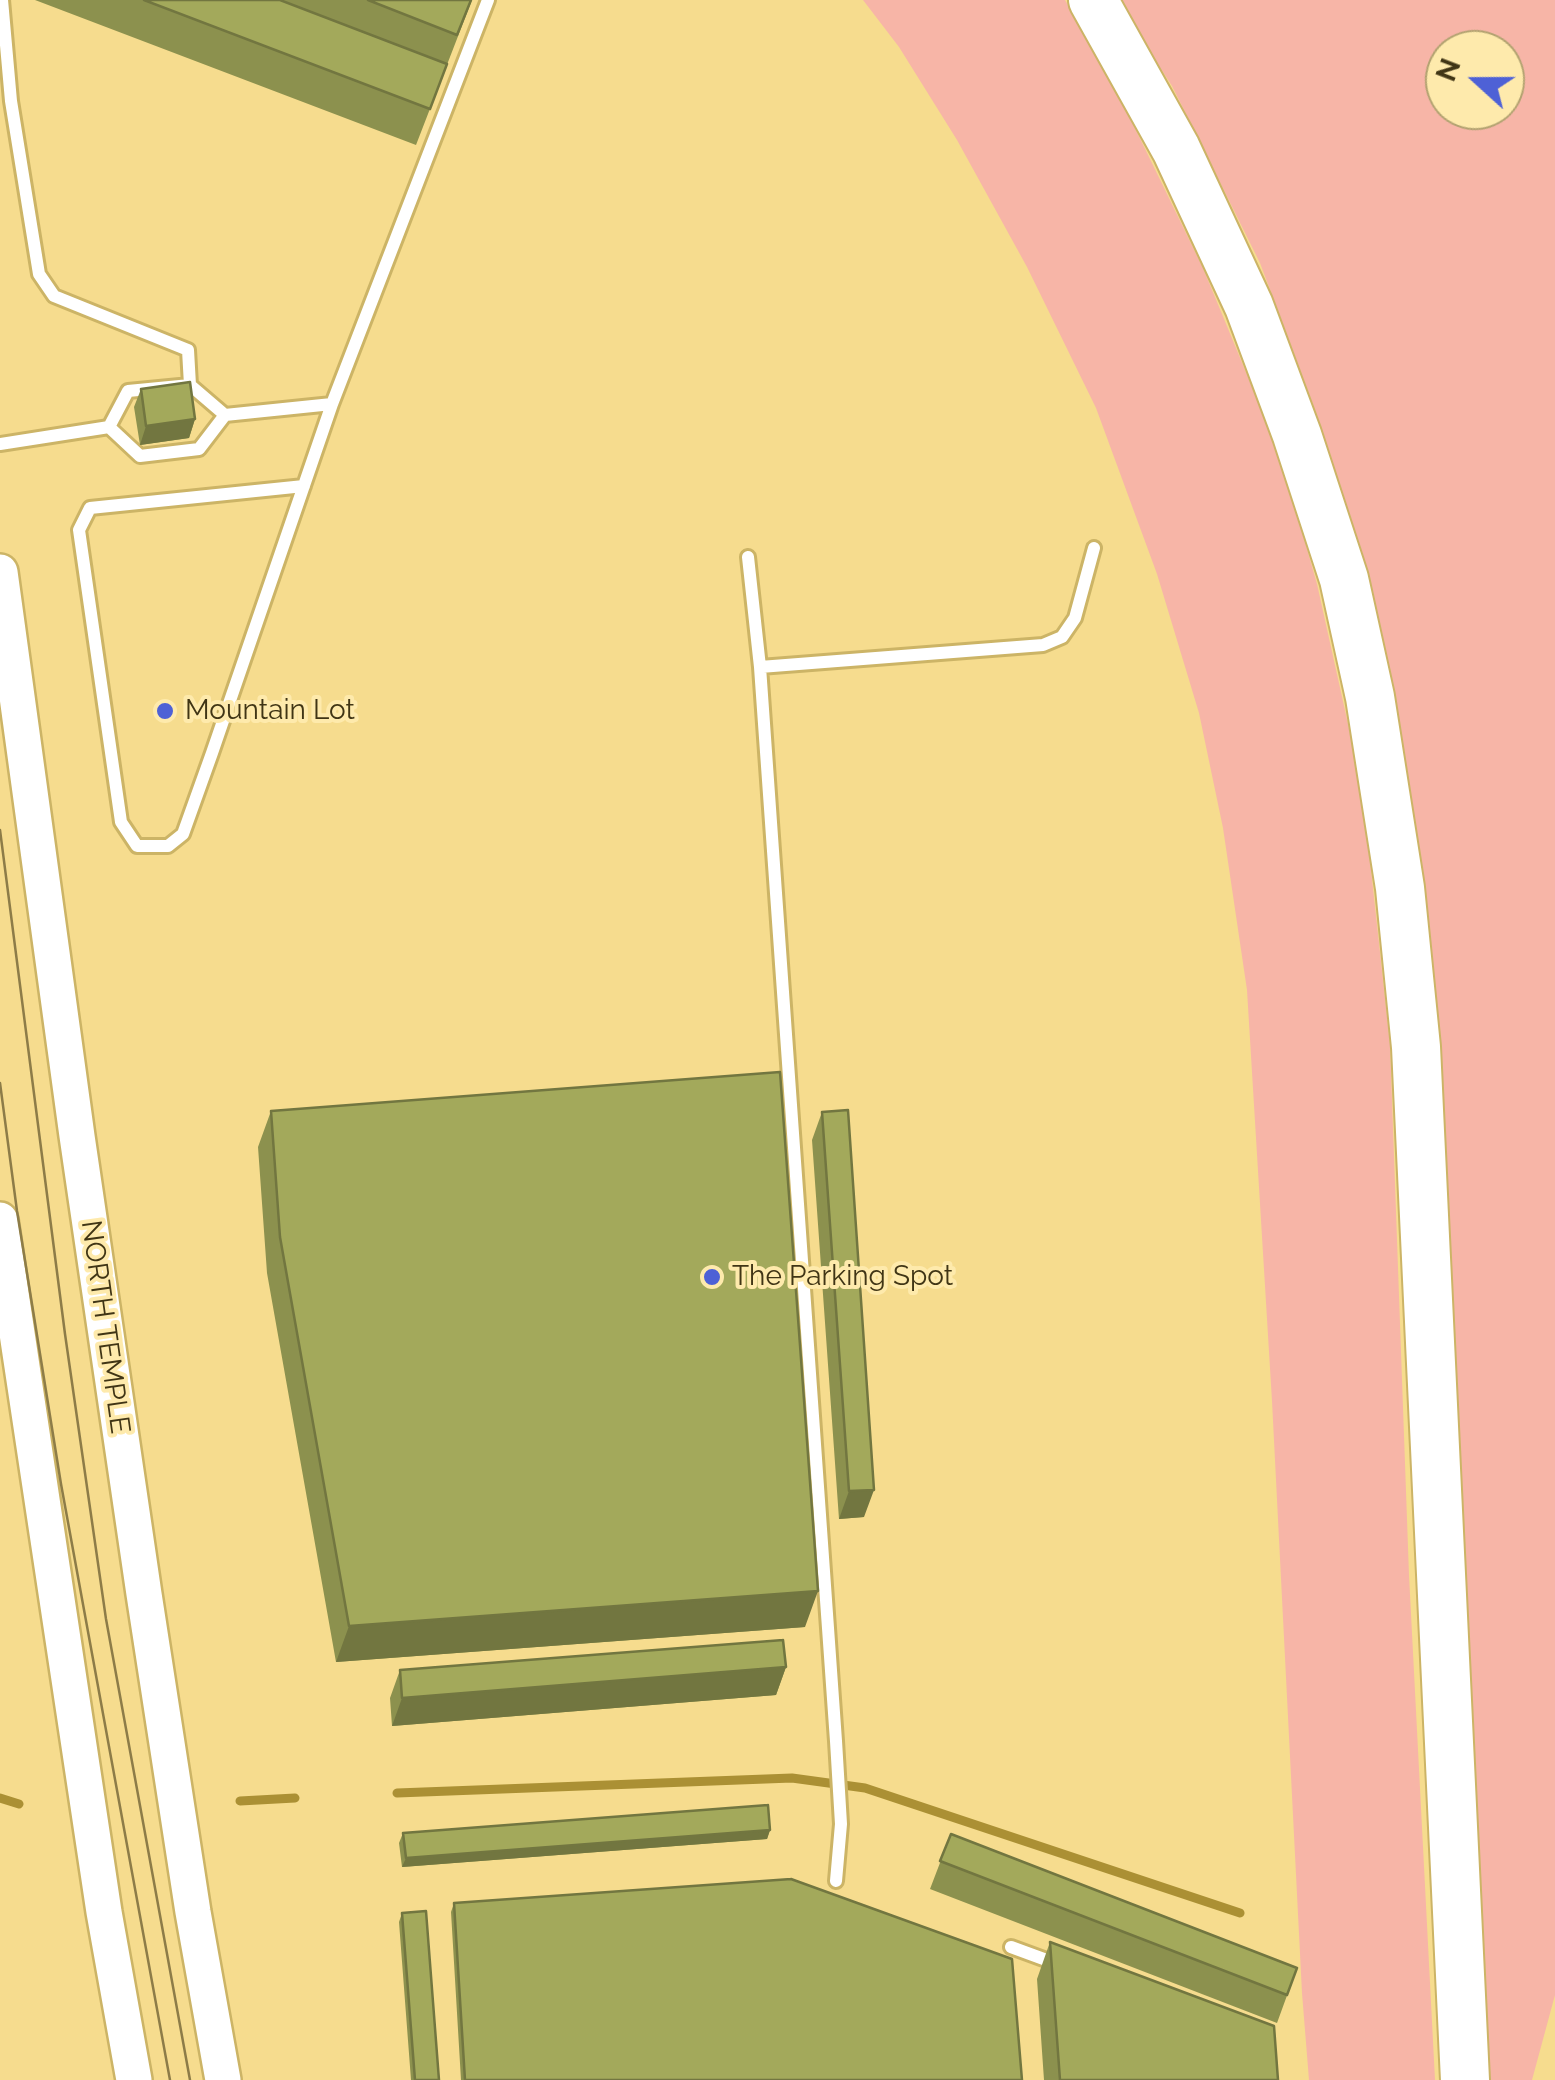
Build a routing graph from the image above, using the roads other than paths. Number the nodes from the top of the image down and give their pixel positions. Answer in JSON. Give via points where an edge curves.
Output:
{"nodes":[{"id":1,"x":2,"y":0,"type":"edge"},
{"id":2,"x":488,"y":0,"type":"edge"},
{"id":3,"x":1093,"y":0,"type":"edge"},
{"id":4,"x":190,"y":384,"type":"junction"},
{"id":5,"x":332,"y":404,"type":"junction"},
{"id":6,"x":224,"y":416,"type":"junction"},
{"id":7,"x":109,"y":426,"type":"junction"},
{"id":8,"x":0,"y":444,"type":"edge"},
{"id":9,"x":304,"y":486,"type":"junction"},
{"id":10,"x":1094,"y":548,"type":"dead end"},
{"id":11,"x":748,"y":556,"type":"dead end"},
{"id":12,"x":0,"y":572,"type":"edge"},
{"id":13,"x":760,"y":667,"type":"junction"},
{"id":14,"x":0,"y":1220,"type":"edge"},
{"id":15,"x":836,"y":1881,"type":"dead end"},
{"id":16,"x":1011,"y":1946,"type":"dead end"},
{"id":17,"x":1066,"y":1967,"type":"edge"},
{"id":18,"x":134,"y":2080,"type":"edge"},
{"id":19,"x":223,"y":2080,"type":"edge"},
{"id":20,"x":1465,"y":2080,"type":"edge"}],
"edges":[{"from":1,"to":4,"type":"lane","via":[[39,274],[54,296],[188,350]]},
{"from":2,"to":5,"type":"lane"},
{"from":3,"to":20,"type":"highway","via":[[1176,149],[1249,306],[1344,579],[1370,696],[1416,1047]]},
{"from":4,"to":6,"type":"lane"},
{"from":4,"to":7,"type":"lane","via":[[128,391]]},
{"from":5,"to":6,"type":"lane"},
{"from":5,"to":9,"type":"lane"},
{"from":6,"to":7,"type":"lane","via":[[199,449],[140,456]]},
{"from":7,"to":8,"type":"lane"},
{"from":9,"to":9,"type":"lane","via":[[183,834],[168,846],[137,846],[121,822],[78,530],[90,508]]},
{"from":10,"to":13,"type":"lane","via":[[1075,618],[1062,637],[1043,645]]},
{"from":11,"to":13,"type":"lane"},
{"from":12,"to":19,"type":"main road","name":"NORTH TEMPLE","via":[[138,1556]]},
{"from":13,"to":15,"type":"lane","via":[[836,1741]]},
{"from":14,"to":18,"type":"main road"},
{"from":16,"to":17,"type":"lane"}]}
